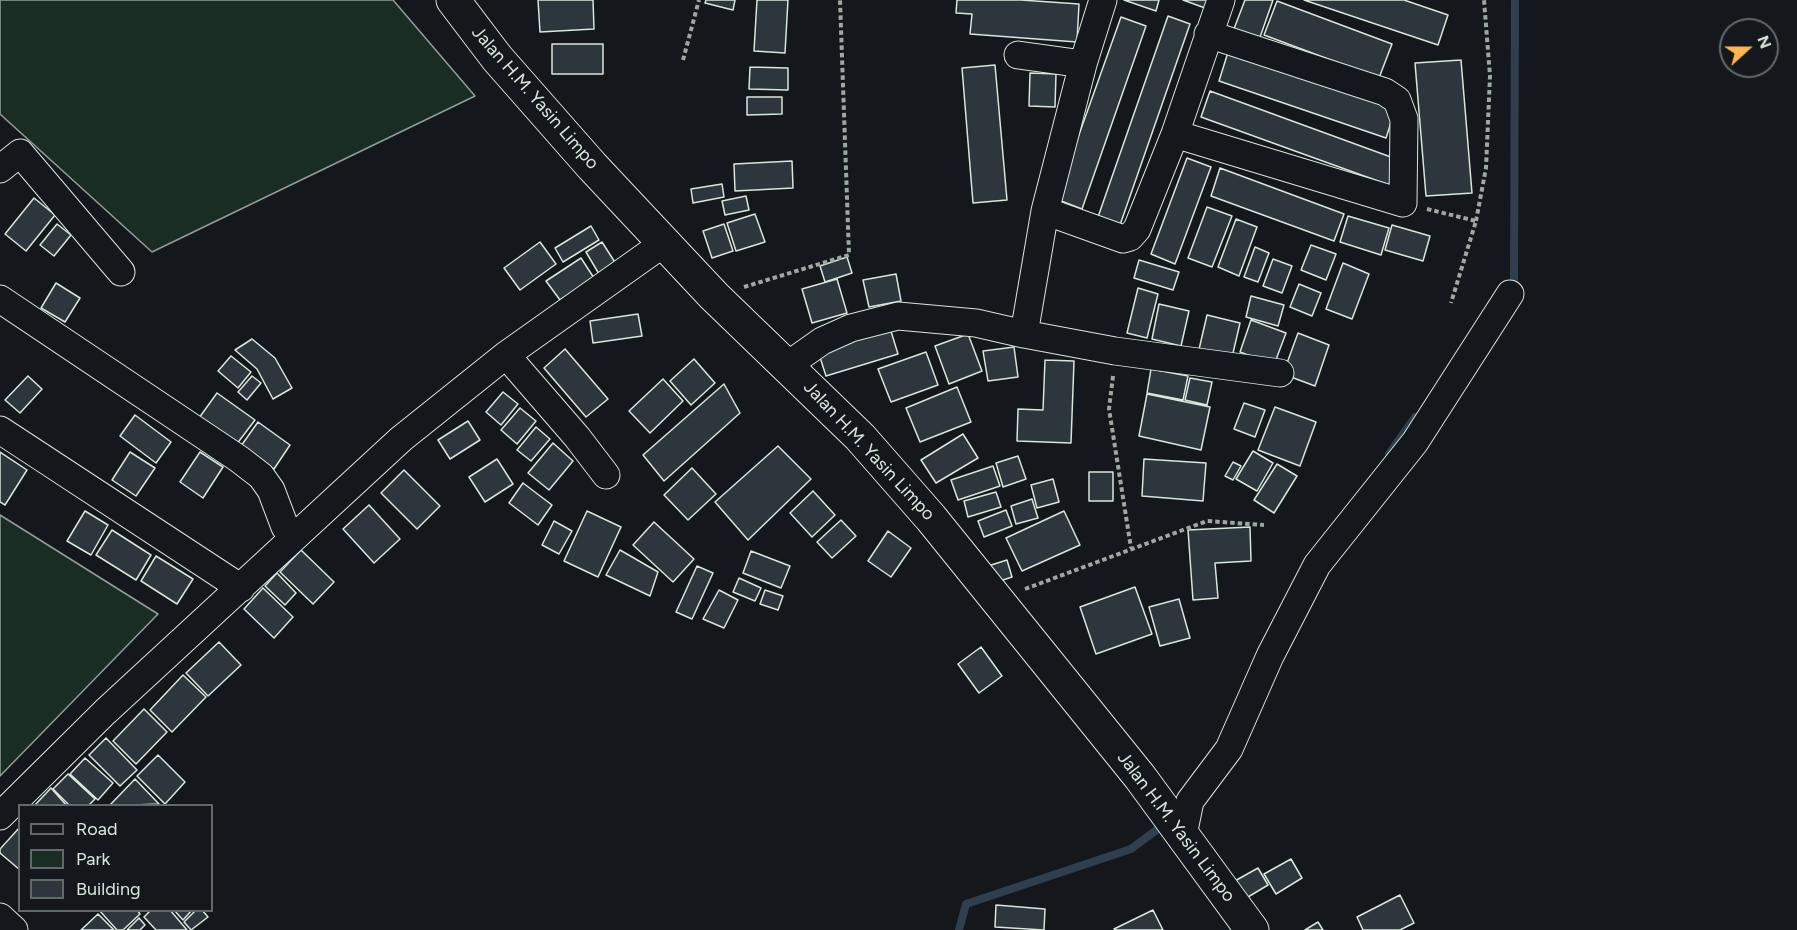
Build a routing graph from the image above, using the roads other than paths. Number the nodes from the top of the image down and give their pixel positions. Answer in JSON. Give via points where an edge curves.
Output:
{"nodes":[{"id":1,"x":453,"y":0,"type":"edge"},
{"id":2,"x":1103,"y":0,"type":"edge"},
{"id":3,"x":1221,"y":0,"type":"edge"},
{"id":4,"x":1208,"y":34,"type":"junction"},
{"id":5,"x":1018,"y":55,"type":"dead end"},
{"id":6,"x":1083,"y":64,"type":"junction"},
{"id":7,"x":1175,"y":134,"type":"junction"},
{"id":8,"x":0,"y":169,"type":"edge"},
{"id":9,"x":1045,"y":211,"type":"junction"},
{"id":10,"x":664,"y":243,"type":"junction"},
{"id":11,"x":121,"y":272,"type":"dead end"},
{"id":12,"x":1510,"y":294,"type":"dead end"},
{"id":13,"x":0,"y":299,"type":"edge"},
{"id":14,"x":1024,"y":334,"type":"junction"},
{"id":15,"x":506,"y":355,"type":"junction"},
{"id":16,"x":788,"y":365,"type":"junction"},
{"id":17,"x":1280,"y":373,"type":"dead end"},
{"id":18,"x":0,"y":430,"type":"edge"},
{"id":19,"x":606,"y":475,"type":"dead end"},
{"id":20,"x":295,"y":536,"type":"junction"},
{"id":21,"x":241,"y":588,"type":"junction"},
{"id":22,"x":0,"y":816,"type":"edge"},
{"id":23,"x":1180,"y":830,"type":"junction"},
{"id":24,"x":0,"y":917,"type":"edge"},
{"id":25,"x":14,"y":930,"type":"edge"},
{"id":26,"x":1252,"y":930,"type":"edge"}],
"edges":[{"from":1,"to":10,"type":"main road","name":"Jalan H.M. Yasin Limpo","via":[[545,115]]},
{"from":2,"to":6,"type":"street"},
{"from":3,"to":4,"type":"street"},
{"from":4,"to":7,"type":"street"},
{"from":4,"to":7,"type":"street","via":[[1384,92],[1397,100],[1404,119],[1402,203]]},
{"from":5,"to":6,"type":"street"},
{"from":6,"to":9,"type":"street"},
{"from":7,"to":9,"type":"street","via":[[1137,229],[1130,237],[1123,239]]},
{"from":8,"to":11,"type":"street","via":[[20,153]]},
{"from":9,"to":14,"type":"street"},
{"from":10,"to":15,"type":"street"},
{"from":10,"to":16,"type":"main road","name":"Jalan H.M. Yasin Limpo"},
{"from":12,"to":23,"type":"street","via":[[1415,442],[1317,565],[1270,656],[1229,749],[1190,801]]},
{"from":13,"to":20,"type":"street","via":[[261,476],[271,490],[285,527]]},
{"from":14,"to":16,"type":"street","via":[[976,323],[898,316],[851,328],[822,341]]},
{"from":14,"to":17,"type":"street","via":[[1115,351]]},
{"from":15,"to":19,"type":"street"},
{"from":15,"to":20,"type":"street","via":[[401,439]]},
{"from":16,"to":23,"type":"main road","name":"Jalan H.M. Yasin Limpo","via":[[860,437],[998,599]]},
{"from":18,"to":21,"type":"street"},
{"from":20,"to":21,"type":"street"},
{"from":21,"to":22,"type":"street","via":[[105,712]]},
{"from":23,"to":26,"type":"main road","name":"Jalan H.M. Yasin Limpo"},
{"from":24,"to":25,"type":"street"}]}
